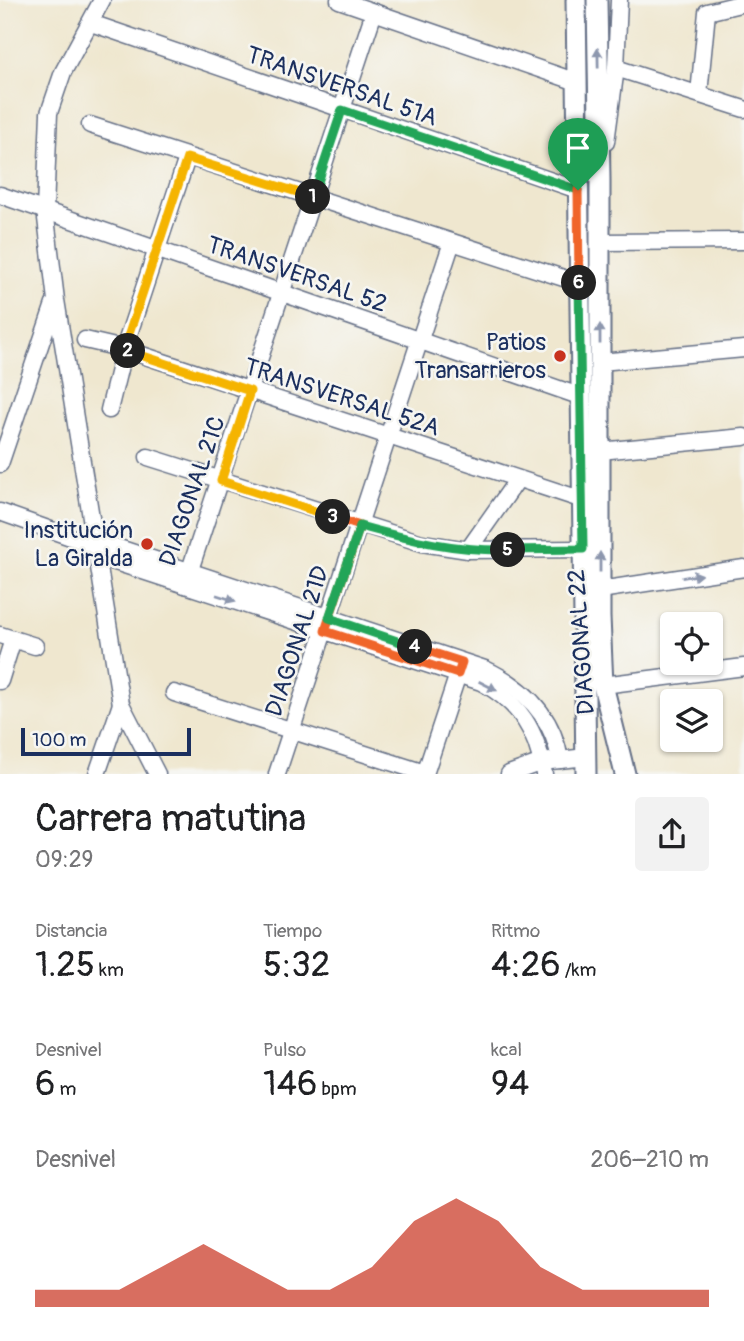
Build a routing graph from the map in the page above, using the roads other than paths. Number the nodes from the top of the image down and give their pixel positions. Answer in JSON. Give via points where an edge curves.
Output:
{"nodes":[{"id":1,"x":102,"y":0,"type":"edge"},
{"id":2,"x":339,"y":0,"type":"edge"},
{"id":3,"x":576,"y":0,"type":"edge"},
{"id":4,"x":597,"y":0,"type":"edge"},
{"id":5,"x":619,"y":0,"type":"edge"},
{"id":6,"x":744,"y":3,"type":"edge"},
{"id":7,"x":374,"y":12,"type":"junction"},
{"id":8,"x":92,"y":23,"type":"junction"},
{"id":9,"x":616,"y":68,"type":"junction"},
{"id":10,"x":577,"y":82,"type":"junction"},
{"id":11,"x":699,"y":94,"type":"junction"},
{"id":12,"x":744,"y":109,"type":"edge"},
{"id":13,"x":342,"y":110,"type":"junction"},
{"id":14,"x":90,"y":125,"type":"dead end"},
{"id":15,"x":187,"y":158,"type":"junction"},
{"id":16,"x":600,"y":180,"type":"junction"},
{"id":17,"x":578,"y":190,"type":"junction"},
{"id":18,"x":0,"y":195,"type":"edge"},
{"id":19,"x":313,"y":198,"type":"junction"},
{"id":20,"x":45,"y":210,"type":"junction"},
{"id":21,"x":744,"y":240,"type":"edge"},
{"id":22,"x":452,"y":242,"type":"junction"},
{"id":23,"x":600,"y":242,"type":"junction"},
{"id":24,"x":157,"y":249,"type":"junction"},
{"id":25,"x":579,"y":283,"type":"junction"},
{"id":26,"x":281,"y":292,"type":"junction"},
{"id":27,"x":56,"y":300,"type":"junction"},
{"id":28,"x":85,"y":340,"type":"dead end"},
{"id":29,"x":421,"y":341,"type":"junction"},
{"id":30,"x":124,"y":349,"type":"junction"},
{"id":31,"x":744,"y":349,"type":"edge"},
{"id":32,"x":600,"y":362,"type":"junction"},
{"id":33,"x":250,"y":391,"type":"junction"},
{"id":34,"x":579,"y":396,"type":"junction"},
{"id":35,"x":109,"y":410,"type":"dead end"},
{"id":36,"x":389,"y":437,"type":"junction"},
{"id":37,"x":744,"y":437,"type":"edge"},
{"id":38,"x":600,"y":452,"type":"junction"},
{"id":39,"x":148,"y":457,"type":"dead end"},
{"id":40,"x":0,"y":464,"type":"edge"},
{"id":41,"x":518,"y":479,"type":"junction"},
{"id":42,"x":221,"y":481,"type":"junction"},
{"id":43,"x":583,"y":500,"type":"junction"},
{"id":44,"x":0,"y":512,"type":"edge"},
{"id":45,"x":360,"y":526,"type":"junction"},
{"id":46,"x":96,"y":546,"type":"junction"},
{"id":47,"x":583,"y":549,"type":"junction"},
{"id":48,"x":468,"y":550,"type":"junction"},
{"id":49,"x":744,"y":568,"type":"edge"},
{"id":50,"x":187,"y":578,"type":"junction"},
{"id":51,"x":600,"y":590,"type":"junction"},
{"id":52,"x":327,"y":624,"type":"junction"},
{"id":53,"x":6,"y":637,"type":"edge"},
{"id":54,"x":35,"y":646,"type":"dead end"},
{"id":55,"x":744,"y":667,"type":"edge"},
{"id":56,"x":460,"y":668,"type":"junction"},
{"id":57,"x":0,"y":681,"type":"edge"},
{"id":58,"x":603,"y":685,"type":"junction"},
{"id":59,"x":174,"y":693,"type":"dead end"},
{"id":60,"x":121,"y":704,"type":"junction"},
{"id":61,"x":291,"y":731,"type":"junction"},
{"id":62,"x":612,"y":732,"type":"junction"},
{"id":63,"x":560,"y":760,"type":"junction"},
{"id":64,"x":586,"y":766,"type":"edge"},
{"id":65,"x":543,"y":768,"type":"edge"},
{"id":66,"x":97,"y":774,"type":"edge"},
{"id":67,"x":157,"y":774,"type":"edge"},
{"id":68,"x":277,"y":774,"type":"edge"},
{"id":69,"x":425,"y":774,"type":"edge"},
{"id":70,"x":509,"y":774,"type":"edge"},
{"id":71,"x":625,"y":774,"type":"edge"}],
"edges":[{"from":1,"to":8,"type":"street"},
{"from":2,"to":7,"type":"street"},
{"from":3,"to":10,"type":"main road","name":"DIAGONAL 22"},
{"from":16,"to":4,"type":"main road","name":"DIAGONAL 22","one_way":true},
{"from":5,"to":9,"type":"street"},
{"from":6,"to":11,"type":"street","via":[[707,12]]},
{"from":7,"to":10,"type":"street"},
{"from":7,"to":13,"type":"street","name":"DIAGONAL 21C"},
{"from":8,"to":13,"type":"street","name":"TRANSVERSAL 51A"},
{"from":8,"to":20,"type":"street","via":[[62,72],[49,113]]},
{"from":9,"to":11,"type":"street"},
{"from":9,"to":16,"type":"street"},
{"from":10,"to":17,"type":"main road","name":"DIAGONAL 22"},
{"from":11,"to":12,"type":"street"},
{"from":13,"to":17,"type":"street","name":"TRANSVERSAL 51A"},
{"from":13,"to":19,"type":"street","name":"DIAGONAL 21C"},
{"from":14,"to":15,"type":"street"},
{"from":15,"to":19,"type":"street"},
{"from":15,"to":24,"type":"street"},
{"from":16,"to":23,"type":"main road","name":"DIAGONAL 22"},
{"from":17,"to":25,"type":"main road","name":"DIAGONAL 22"},
{"from":18,"to":20,"type":"street","name":"TRANSVERSAL 52"},
{"from":19,"to":22,"type":"street"},
{"from":19,"to":26,"type":"street","name":"DIAGONAL 21C"},
{"from":20,"to":24,"type":"street","name":"TRANSVERSAL 52"},
{"from":20,"to":27,"type":"street"},
{"from":21,"to":23,"type":"street"},
{"from":22,"to":25,"type":"street"},
{"from":22,"to":29,"type":"street","name":"DIAGONAL 21D"},
{"from":32,"to":23,"type":"main road","name":"DIAGONAL 22","one_way":true},
{"from":24,"to":26,"type":"street","name":"TRANSVERSAL 52"},
{"from":24,"to":30,"type":"street"},
{"from":25,"to":34,"type":"main road","name":"DIAGONAL 22"},
{"from":26,"to":29,"type":"street","name":"TRANSVERSAL 52"},
{"from":26,"to":33,"type":"street","name":"DIAGONAL 21C"},
{"from":27,"to":40,"type":"street"},
{"from":27,"to":46,"type":"street"},
{"from":28,"to":30,"type":"street","name":"TRANSVERSAL 52A"},
{"from":29,"to":34,"type":"street","name":"TRANSVERSAL 52"},
{"from":29,"to":36,"type":"street","name":"DIAGONAL 21D"},
{"from":30,"to":33,"type":"street","name":"TRANSVERSAL 52A"},
{"from":30,"to":35,"type":"street"},
{"from":31,"to":32,"type":"street"},
{"from":32,"to":38,"type":"main road","name":"DIAGONAL 22"},
{"from":33,"to":36,"type":"street","name":"TRANSVERSAL 52A"},
{"from":33,"to":42,"type":"street","name":"DIAGONAL 21C"},
{"from":34,"to":43,"type":"main road","name":"DIAGONAL 22"},
{"from":36,"to":41,"type":"street","name":"TRANSVERSAL 52A"},
{"from":36,"to":45,"type":"street","name":"DIAGONAL 21D"},
{"from":37,"to":38,"type":"street"},
{"from":51,"to":38,"type":"main road","name":"DIAGONAL 22","one_way":true},
{"from":39,"to":42,"type":"street"},
{"from":41,"to":43,"type":"street","name":"TRANSVERSAL 52A"},
{"from":41,"to":48,"type":"street"},
{"from":42,"to":45,"type":"street"},
{"from":42,"to":50,"type":"street","name":"DIAGONAL 21C"},
{"from":43,"to":47,"type":"main road","name":"DIAGONAL 22"},
{"from":44,"to":46,"type":"street"},
{"from":45,"to":48,"type":"street","via":[[422,544]]},
{"from":45,"to":52,"type":"street","name":"DIAGONAL 21D"},
{"from":46,"to":50,"type":"street","via":[[113,546]]},
{"from":46,"to":60,"type":"street"},
{"from":47,"to":48,"type":"street"},
{"from":47,"to":64,"type":"main road","name":"DIAGONAL 22"},
{"from":51,"to":49,"type":"street","one_way":true},
{"from":50,"to":52,"type":"street"},
{"from":51,"to":58,"type":"main road","name":"DIAGONAL 22"},
{"from":52,"to":56,"type":"street"},
{"from":52,"to":61,"type":"street","name":"DIAGONAL 21D"},
{"from":53,"to":54,"type":"street"},
{"from":53,"to":57,"type":"street"},
{"from":55,"to":58,"type":"street"},
{"from":56,"to":63,"type":"street","via":[[502,677],[528,697],[550,729]]},
{"from":56,"to":65,"type":"street","one_way":true,"via":[[510,701],[527,721]]},
{"from":56,"to":69,"type":"street"},
{"from":58,"to":62,"type":"main road","name":"DIAGONAL 22"},
{"from":59,"to":61,"type":"street"},
{"from":60,"to":66,"type":"street"},
{"from":60,"to":67,"type":"street"},
{"from":61,"to":68,"type":"street","name":"DIAGONAL 21D"},
{"from":61,"to":69,"type":"street"},
{"from":62,"to":64,"type":"main road","via":[[607,747]]},
{"from":62,"to":71,"type":"main road","name":"DIAGONAL 22"},
{"from":63,"to":64,"type":"street"},
{"from":63,"to":65,"type":"street"},
{"from":65,"to":70,"type":"street"}]}
